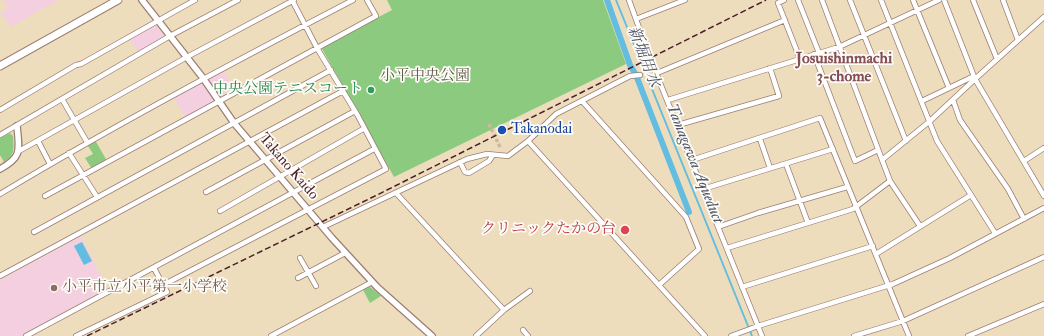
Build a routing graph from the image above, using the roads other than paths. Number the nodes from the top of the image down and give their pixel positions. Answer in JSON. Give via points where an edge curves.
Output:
{"nodes":[{"id":1,"x":118,"y":0,"type":"edge"},
{"id":2,"x":142,"y":0,"type":"edge"},
{"id":3,"x":194,"y":0,"type":"edge"},
{"id":4,"x":238,"y":0,"type":"edge"},
{"id":5,"x":293,"y":0,"type":"edge"},
{"id":6,"x":353,"y":0,"type":"edge"},
{"id":7,"x":367,"y":0,"type":"edge"},
{"id":8,"x":629,"y":0,"type":"edge"},
{"id":9,"x":684,"y":0,"type":"edge"},
{"id":10,"x":784,"y":0,"type":"edge"},
{"id":11,"x":798,"y":0,"type":"edge"},
{"id":12,"x":822,"y":0,"type":"edge"},
{"id":13,"x":850,"y":0,"type":"edge"},
{"id":14,"x":881,"y":0,"type":"edge"},
{"id":15,"x":913,"y":0,"type":"edge"},
{"id":16,"x":939,"y":0,"type":"edge"},
{"id":17,"x":944,"y":0,"type":"edge"},
{"id":18,"x":973,"y":0,"type":"edge"},
{"id":19,"x":1003,"y":0,"type":"edge"},
{"id":20,"x":917,"y":11,"type":"junction"},
{"id":21,"x":1044,"y":17,"type":"edge"},
{"id":22,"x":158,"y":19,"type":"junction"},
{"id":23,"x":636,"y":19,"type":"junction"},
{"id":24,"x":785,"y":20,"type":"junction"},
{"id":25,"x":890,"y":24,"type":"junction"},
{"id":26,"x":305,"y":25,"type":"junction"},
{"id":27,"x":170,"y":36,"type":"junction"},
{"id":28,"x":864,"y":36,"type":"junction"},
{"id":29,"x":1018,"y":40,"type":"junction"},
{"id":30,"x":839,"y":47,"type":"junction"},
{"id":31,"x":317,"y":48,"type":"junction"},
{"id":32,"x":817,"y":54,"type":"junction"},
{"id":33,"x":187,"y":57,"type":"junction"},
{"id":34,"x":800,"y":59,"type":"junction"},
{"id":35,"x":997,"y":59,"type":"junction"},
{"id":36,"x":0,"y":66,"type":"edge"},
{"id":37,"x":770,"y":68,"type":"junction"},
{"id":38,"x":331,"y":70,"type":"junction"},
{"id":39,"x":654,"y":71,"type":"junction"},
{"id":40,"x":639,"y":76,"type":"dead end"},
{"id":41,"x":203,"y":78,"type":"junction"},
{"id":42,"x":975,"y":79,"type":"junction"},
{"id":43,"x":949,"y":88,"type":"junction"},
{"id":44,"x":343,"y":91,"type":"junction"},
{"id":45,"x":62,"y":99,"type":"junction"},
{"id":46,"x":668,"y":100,"type":"junction"},
{"id":47,"x":953,"y":100,"type":"junction"},
{"id":48,"x":582,"y":101,"type":"junction"},
{"id":49,"x":922,"y":101,"type":"junction"},
{"id":50,"x":219,"y":102,"type":"junction"},
{"id":51,"x":0,"y":110,"type":"edge"},
{"id":52,"x":355,"y":111,"type":"junction"},
{"id":53,"x":74,"y":121,"type":"junction"},
{"id":54,"x":930,"y":121,"type":"junction"},
{"id":55,"x":234,"y":123,"type":"junction"},
{"id":56,"x":678,"y":125,"type":"junction"},
{"id":57,"x":17,"y":126,"type":"junction"},
{"id":58,"x":363,"y":129,"type":"junction"},
{"id":59,"x":0,"y":135,"type":"edge"},
{"id":60,"x":760,"y":139,"type":"junction"},
{"id":61,"x":249,"y":140,"type":"junction"},
{"id":62,"x":38,"y":141,"type":"junction"},
{"id":63,"x":528,"y":141,"type":"junction"},
{"id":64,"x":906,"y":141,"type":"junction"},
{"id":65,"x":86,"y":142,"type":"junction"},
{"id":66,"x":1044,"y":148,"type":"edge"},
{"id":67,"x":374,"y":149,"type":"junction"},
{"id":68,"x":833,"y":149,"type":"junction"},
{"id":69,"x":878,"y":150,"type":"junction"},
{"id":70,"x":19,"y":151,"type":"junction"},
{"id":71,"x":69,"y":153,"type":"junction"},
{"id":72,"x":493,"y":155,"type":"junction"},
{"id":73,"x":266,"y":160,"type":"junction"},
{"id":74,"x":692,"y":160,"type":"junction"},
{"id":75,"x":882,"y":160,"type":"junction"},
{"id":76,"x":1024,"y":161,"type":"junction"},
{"id":77,"x":460,"y":162,"type":"junction"},
{"id":78,"x":50,"y":164,"type":"junction"},
{"id":79,"x":786,"y":164,"type":"junction"},
{"id":80,"x":770,"y":168,"type":"junction"},
{"id":81,"x":0,"y":169,"type":"edge"},
{"id":82,"x":84,"y":176,"type":"junction"},
{"id":83,"x":281,"y":178,"type":"junction"},
{"id":84,"x":890,"y":181,"type":"junction"},
{"id":85,"x":847,"y":187,"type":"junction"},
{"id":86,"x":703,"y":189,"type":"junction"},
{"id":87,"x":206,"y":192,"type":"dead end"},
{"id":88,"x":294,"y":193,"type":"junction"},
{"id":89,"x":396,"y":193,"type":"junction"},
{"id":90,"x":0,"y":194,"type":"edge"},
{"id":91,"x":971,"y":195,"type":"junction"},
{"id":92,"x":45,"y":196,"type":"dead end"},
{"id":93,"x":1044,"y":196,"type":"edge"},
{"id":94,"x":97,"y":197,"type":"junction"},
{"id":95,"x":800,"y":201,"type":"junction"},
{"id":96,"x":856,"y":207,"type":"junction"},
{"id":97,"x":308,"y":208,"type":"junction"},
{"id":98,"x":1044,"y":208,"type":"edge"},
{"id":99,"x":220,"y":211,"type":"dead end"},
{"id":100,"x":1024,"y":219,"type":"junction"},
{"id":101,"x":808,"y":223,"type":"junction"},
{"id":102,"x":920,"y":226,"type":"junction"},
{"id":103,"x":323,"y":227,"type":"junction"},
{"id":104,"x":718,"y":227,"type":"junction"},
{"id":105,"x":34,"y":232,"type":"dead end"},
{"id":106,"x":995,"y":233,"type":"junction"},
{"id":107,"x":873,"y":246,"type":"junction"},
{"id":108,"x":727,"y":248,"type":"junction"},
{"id":109,"x":345,"y":253,"type":"junction"},
{"id":110,"x":876,"y":254,"type":"junction"},
{"id":111,"x":1044,"y":257,"type":"edge"},
{"id":112,"x":300,"y":258,"type":"dead end"},
{"id":113,"x":154,"y":268,"type":"junction"},
{"id":114,"x":308,"y":273,"type":"junction"},
{"id":115,"x":0,"y":276,"type":"edge"},
{"id":116,"x":298,"y":278,"type":"dead end"},
{"id":117,"x":372,"y":282,"type":"junction"},
{"id":118,"x":163,"y":285,"type":"junction"},
{"id":119,"x":659,"y":285,"type":"junction"},
{"id":120,"x":316,"y":286,"type":"dead end"},
{"id":121,"x":889,"y":286,"type":"junction"},
{"id":122,"x":742,"y":287,"type":"junction"},
{"id":123,"x":530,"y":291,"type":"dead end"},
{"id":124,"x":1044,"y":304,"type":"edge"},
{"id":125,"x":504,"y":310,"type":"junction"},
{"id":126,"x":903,"y":321,"type":"junction"},
{"id":127,"x":758,"y":326,"type":"junction"},
{"id":128,"x":523,"y":330,"type":"dead end"},
{"id":129,"x":26,"y":336,"type":"edge"},
{"id":130,"x":76,"y":336,"type":"edge"},
{"id":131,"x":271,"y":336,"type":"edge"},
{"id":132,"x":432,"y":336,"type":"edge"},
{"id":133,"x":476,"y":336,"type":"edge"},
{"id":134,"x":528,"y":336,"type":"edge"},
{"id":135,"x":705,"y":336,"type":"edge"},
{"id":136,"x":731,"y":336,"type":"edge"},
{"id":137,"x":762,"y":336,"type":"edge"},
{"id":138,"x":854,"y":336,"type":"edge"},
{"id":139,"x":908,"y":336,"type":"edge"},
{"id":140,"x":968,"y":336,"type":"edge"}],
"edges":[{"from":1,"to":36,"type":"main road"},
{"from":2,"to":22,"type":"street","name":"Takano Kaido"},
{"from":3,"to":22,"type":"street"},
{"from":4,"to":27,"type":"street"},
{"from":5,"to":26,"type":"street"},
{"from":5,"to":33,"type":"street"},
{"from":6,"to":26,"type":"street"},
{"from":7,"to":31,"type":"street","via":[[376,16]]},
{"from":8,"to":23,"type":"street"},
{"from":9,"to":23,"type":"street"},
{"from":10,"to":24,"type":"street","via":[[778,3]]},
{"from":11,"to":32,"type":"street"},
{"from":12,"to":30,"type":"street"},
{"from":13,"to":28,"type":"street"},
{"from":14,"to":25,"type":"street"},
{"from":15,"to":20,"type":"street"},
{"from":16,"to":20,"type":"street"},
{"from":17,"to":42,"type":"street"},
{"from":18,"to":35,"type":"street"},
{"from":19,"to":29,"type":"street"},
{"from":20,"to":25,"type":"street"},
{"from":20,"to":43,"type":"street"},
{"from":21,"to":29,"type":"street"},
{"from":22,"to":27,"type":"street","name":"Takano Kaido"},
{"from":22,"to":51,"type":"street"},
{"from":23,"to":39,"type":"street"},
{"from":24,"to":34,"type":"street"},
{"from":24,"to":39,"type":"street"},
{"from":25,"to":28,"type":"street"},
{"from":25,"to":49,"type":"street"},
{"from":26,"to":31,"type":"street"},
{"from":26,"to":41,"type":"street"},
{"from":27,"to":33,"type":"street","name":"Takano Kaido"},
{"from":27,"to":45,"type":"street"},
{"from":28,"to":30,"type":"street"},
{"from":28,"to":64,"type":"street"},
{"from":29,"to":35,"type":"street"},
{"from":30,"to":32,"type":"street"},
{"from":30,"to":69,"type":"street"},
{"from":31,"to":38,"type":"street"},
{"from":31,"to":50,"type":"street"},
{"from":32,"to":34,"type":"street"},
{"from":32,"to":69,"type":"street","via":[[855,161]]},
{"from":33,"to":41,"type":"street","name":"Takano Kaido"},
{"from":33,"to":53,"type":"street"},
{"from":34,"to":37,"type":"street"},
{"from":35,"to":42,"type":"street"},
{"from":37,"to":46,"type":"street"},
{"from":37,"to":56,"type":"street","via":[[779,96]]},
{"from":38,"to":44,"type":"street"},
{"from":38,"to":55,"type":"street"},
{"from":39,"to":46,"type":"street"},
{"from":40,"to":48,"type":"street","via":[[630,76]]},
{"from":41,"to":50,"type":"street","name":"Takano Kaido"},
{"from":41,"to":65,"type":"street"},
{"from":42,"to":43,"type":"street","via":[[972,77]]},
{"from":42,"to":47,"type":"street"},
{"from":42,"to":76,"type":"street"},
{"from":43,"to":49,"type":"street"},
{"from":44,"to":52,"type":"street"},
{"from":44,"to":61,"type":"street"},
{"from":45,"to":53,"type":"street"},
{"from":45,"to":57,"type":"street"},
{"from":46,"to":56,"type":"street"},
{"from":47,"to":54,"type":"street"},
{"from":47,"to":100,"type":"street","via":[[960,120],[1008,189]]},
{"from":48,"to":63,"type":"street","via":[[556,114]]},
{"from":48,"to":119,"type":"street","via":[[686,217],[699,249]]},
{"from":49,"to":54,"type":"street"},
{"from":50,"to":55,"type":"street","name":"Takano Kaido"},
{"from":50,"to":82,"type":"street"},
{"from":52,"to":58,"type":"street"},
{"from":52,"to":73,"type":"street"},
{"from":53,"to":62,"type":"street"},
{"from":53,"to":65,"type":"street"},
{"from":54,"to":64,"type":"street"},
{"from":54,"to":91,"type":"street","via":[[938,141]]},
{"from":55,"to":61,"type":"street","name":"Takano Kaido"},
{"from":55,"to":94,"type":"street"},
{"from":56,"to":74,"type":"street"},
{"from":57,"to":59,"type":"street"},
{"from":57,"to":70,"type":"street"},
{"from":58,"to":67,"type":"street"},
{"from":58,"to":83,"type":"street"},
{"from":60,"to":68,"type":"street","via":[[820,118]]},
{"from":60,"to":74,"type":"street"},
{"from":60,"to":80,"type":"street"},
{"from":61,"to":73,"type":"street","name":"Takano Kaido"},
{"from":61,"to":115,"type":"street"},
{"from":62,"to":70,"type":"street"},
{"from":62,"to":78,"type":"street"},
{"from":63,"to":72,"type":"street","via":[[508,156]]},
{"from":63,"to":119,"type":"street"},
{"from":64,"to":75,"type":"street"},
{"from":65,"to":71,"type":"street"},
{"from":66,"to":76,"type":"street"},
{"from":67,"to":88,"type":"street"},
{"from":67,"to":97,"type":"street","via":[[386,169]]},
{"from":68,"to":79,"type":"street"},
{"from":68,"to":85,"type":"street"},
{"from":69,"to":75,"type":"street"},
{"from":70,"to":81,"type":"street","via":[[15,160]]},
{"from":71,"to":78,"type":"street"},
{"from":71,"to":82,"type":"street"},
{"from":72,"to":77,"type":"street","via":[[487,154]]},
{"from":72,"to":77,"type":"street","via":[[489,161],[469,173]]},
{"from":73,"to":83,"type":"street","name":"Takano Kaido"},
{"from":73,"to":87,"type":"street"},
{"from":74,"to":86,"type":"street"},
{"from":75,"to":84,"type":"street"},
{"from":76,"to":93,"type":"street"},
{"from":77,"to":89,"type":"street"},
{"from":78,"to":90,"type":"street"},
{"from":79,"to":80,"type":"street"},
{"from":79,"to":95,"type":"street"},
{"from":80,"to":86,"type":"street"},
{"from":82,"to":92,"type":"street"},
{"from":82,"to":94,"type":"street"},
{"from":83,"to":88,"type":"street","name":"Takano Kaido"},
{"from":83,"to":99,"type":"street"},
{"from":84,"to":96,"type":"street"},
{"from":84,"to":102,"type":"street"},
{"from":85,"to":95,"type":"street"},
{"from":85,"to":96,"type":"street"},
{"from":86,"to":104,"type":"street"},
{"from":88,"to":97,"type":"street","name":"Takano Kaido"},
{"from":88,"to":113,"type":"street"},
{"from":89,"to":103,"type":"street"},
{"from":89,"to":125,"type":"street"},
{"from":91,"to":102,"type":"street"},
{"from":91,"to":106,"type":"street"},
{"from":94,"to":105,"type":"street"},
{"from":95,"to":101,"type":"street"},
{"from":95,"to":104,"type":"street"},
{"from":96,"to":101,"type":"street"},
{"from":96,"to":107,"type":"street"},
{"from":97,"to":103,"type":"street","name":"Takano Kaido"},
{"from":97,"to":118,"type":"street"},
{"from":98,"to":100,"type":"street"},
{"from":100,"to":106,"type":"street"},
{"from":101,"to":108,"type":"street"},
{"from":102,"to":110,"type":"street"},
{"from":103,"to":109,"type":"street","name":"Takano Kaido"},
{"from":104,"to":108,"type":"street"},
{"from":106,"to":121,"type":"street"},
{"from":107,"to":110,"type":"street"},
{"from":107,"to":122,"type":"street"},
{"from":108,"to":122,"type":"street"},
{"from":109,"to":114,"type":"street"},
{"from":109,"to":117,"type":"street","name":"Takano Kaido"},
{"from":110,"to":121,"type":"street"},
{"from":111,"to":126,"type":"street"},
{"from":112,"to":114,"type":"street"},
{"from":113,"to":118,"type":"street"},
{"from":113,"to":129,"type":"street"},
{"from":114,"to":116,"type":"street"},
{"from":114,"to":120,"type":"street"},
{"from":117,"to":131,"type":"street"},
{"from":117,"to":132,"type":"street","name":"Takano Kaido"},
{"from":118,"to":130,"type":"street","via":[[167,292]]},
{"from":119,"to":135,"type":"street"},
{"from":121,"to":126,"type":"street"},
{"from":121,"to":127,"type":"street"},
{"from":122,"to":127,"type":"street"},
{"from":123,"to":125,"type":"street"},
{"from":124,"to":140,"type":"street"},
{"from":125,"to":133,"type":"street"},
{"from":126,"to":138,"type":"street"},
{"from":126,"to":139,"type":"street"},
{"from":127,"to":136,"type":"street"},
{"from":127,"to":137,"type":"street"},
{"from":128,"to":134,"type":"street"}]}
